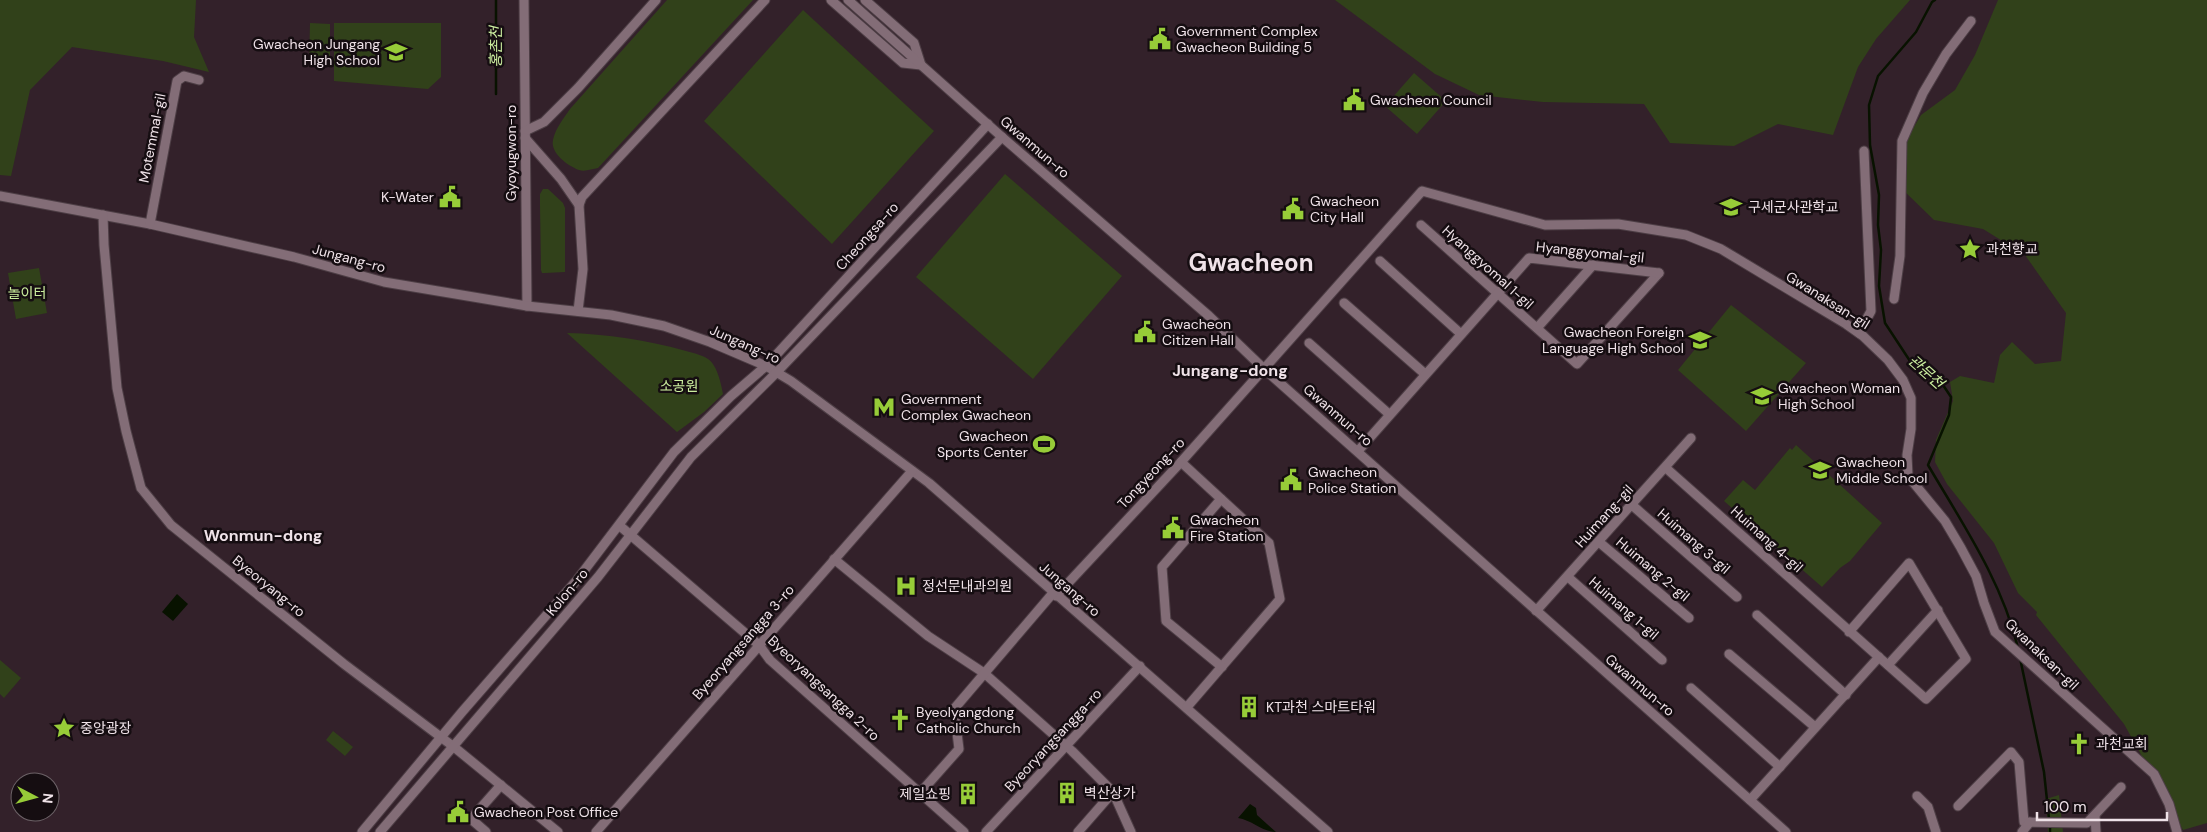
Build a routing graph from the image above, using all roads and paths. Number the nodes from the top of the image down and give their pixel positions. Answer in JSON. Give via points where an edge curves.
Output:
{"nodes":[{"id":1,"x":524,"y":0,"type":"edge"},
{"id":2,"x":656,"y":0,"type":"edge"},
{"id":3,"x":766,"y":0,"type":"edge"},
{"id":4,"x":831,"y":0,"type":"edge"},
{"id":5,"x":848,"y":0,"type":"edge"},
{"id":6,"x":865,"y":0,"type":"edge"},
{"id":7,"x":1970,"y":21,"type":"dead end"},
{"id":8,"x":921,"y":65,"type":"junction"},
{"id":9,"x":199,"y":80,"type":"dead end"},
{"id":10,"x":988,"y":124,"type":"junction"},
{"id":11,"x":525,"y":134,"type":"junction"},
{"id":12,"x":1002,"y":137,"type":"junction"},
{"id":13,"x":1864,"y":151,"type":"dead end"},
{"id":14,"x":0,"y":196,"type":"edge"},
{"id":15,"x":579,"y":205,"type":"junction"},
{"id":16,"x":103,"y":215,"type":"junction"},
{"id":17,"x":150,"y":224,"type":"junction"},
{"id":18,"x":1420,"y":226,"type":"dead end"},
{"id":19,"x":1380,"y":260,"type":"dead end"},
{"id":20,"x":1593,"y":265,"type":"junction"},
{"id":21,"x":1659,"y":273,"type":"joint"},
{"id":22,"x":1497,"y":293,"type":"junction"},
{"id":23,"x":1894,"y":299,"type":"dead end"},
{"id":24,"x":1344,"y":303,"type":"dead end"},
{"id":25,"x":527,"y":306,"type":"junction"},
{"id":26,"x":578,"y":311,"type":"junction"},
{"id":27,"x":1537,"y":328,"type":"junction"},
{"id":28,"x":1859,"y":333,"type":"junction"},
{"id":29,"x":1461,"y":334,"type":"junction"},
{"id":30,"x":1309,"y":343,"type":"dead end"},
{"id":31,"x":766,"y":366,"type":"junction"},
{"id":32,"x":1263,"y":368,"type":"junction"},
{"id":33,"x":777,"y":372,"type":"junction"},
{"id":34,"x":1425,"y":374,"type":"junction"},
{"id":35,"x":1388,"y":414,"type":"junction"},
{"id":36,"x":1691,"y":438,"type":"dead end"},
{"id":37,"x":1358,"y":451,"type":"junction"},
{"id":38,"x":1181,"y":462,"type":"junction"},
{"id":39,"x":1666,"y":468,"type":"junction"},
{"id":40,"x":912,"y":470,"type":"junction"},
{"id":41,"x":1221,"y":498,"type":"junction"},
{"id":42,"x":1632,"y":505,"type":"junction"},
{"id":43,"x":620,"y":526,"type":"junction"},
{"id":44,"x":632,"y":535,"type":"junction"},
{"id":45,"x":1599,"y":542,"type":"junction"},
{"id":46,"x":834,"y":559,"type":"junction"},
{"id":47,"x":1568,"y":577,"type":"junction"},
{"id":48,"x":1055,"y":594,"type":"junction"},
{"id":49,"x":1737,"y":597,"type":"dead end"},
{"id":50,"x":1938,"y":610,"type":"junction"},
{"id":51,"x":1536,"y":611,"type":"junction"},
{"id":52,"x":1758,"y":615,"type":"dead end"},
{"id":53,"x":1689,"y":618,"type":"dead end"},
{"id":54,"x":1849,"y":632,"type":"junction"},
{"id":55,"x":758,"y":645,"type":"junction"},
{"id":56,"x":1729,"y":654,"type":"dead end"},
{"id":57,"x":1879,"y":657,"type":"junction"},
{"id":58,"x":1662,"y":660,"type":"dead end"},
{"id":59,"x":1888,"y":665,"type":"junction"},
{"id":60,"x":1140,"y":666,"type":"junction"},
{"id":61,"x":1222,"y":667,"type":"junction"},
{"id":62,"x":984,"y":673,"type":"junction"},
{"id":63,"x":1691,"y":688,"type":"dead end"},
{"id":64,"x":1846,"y":695,"type":"junction"},
{"id":65,"x":1186,"y":707,"type":"junction"},
{"id":66,"x":1815,"y":728,"type":"junction"},
{"id":67,"x":441,"y":738,"type":"junction"},
{"id":68,"x":1066,"y":745,"type":"junction"},
{"id":69,"x":454,"y":747,"type":"junction"},
{"id":70,"x":1780,"y":766,"type":"junction"},
{"id":71,"x":500,"y":785,"type":"junction"},
{"id":72,"x":2121,"y":787,"type":"dead end"},
{"id":73,"x":1113,"y":792,"type":"junction"},
{"id":74,"x":920,"y":793,"type":"junction"},
{"id":75,"x":1916,"y":796,"type":"dead end"},
{"id":76,"x":1750,"y":800,"type":"junction"},
{"id":77,"x":1958,"y":806,"type":"dead end"},
{"id":78,"x":2095,"y":816,"type":"junction"},
{"id":79,"x":2030,"y":822,"type":"junction"},
{"id":80,"x":1934,"y":831,"type":"edge"},
{"id":81,"x":362,"y":832,"type":"edge"},
{"id":82,"x":380,"y":832,"type":"edge"},
{"id":83,"x":486,"y":832,"type":"edge"},
{"id":84,"x":558,"y":832,"type":"edge"},
{"id":85,"x":596,"y":832,"type":"edge"},
{"id":86,"x":964,"y":832,"type":"edge"},
{"id":87,"x":986,"y":832,"type":"edge"},
{"id":88,"x":1078,"y":832,"type":"edge"},
{"id":89,"x":1131,"y":832,"type":"edge"},
{"id":90,"x":1328,"y":832,"type":"edge"},
{"id":91,"x":1786,"y":832,"type":"edge"},
{"id":92,"x":2022,"y":832,"type":"edge"},
{"id":93,"x":2096,"y":832,"type":"edge"},
{"id":94,"x":2178,"y":832,"type":"edge"}],
"edges":[{"from":1,"to":11,"type":"street","name":"Gyoyugwon-ro"},
{"from":2,"to":11,"type":"street","via":[[572,94],[544,122]]},
{"from":3,"to":15,"type":"street","via":[[582,197]]},
{"from":4,"to":8,"type":"street","via":[[903,63]]},
{"from":5,"to":8,"type":"street","name":"Gwanmun-ro"},
{"from":6,"to":8,"type":"street","via":[[914,43]]},
{"from":7,"to":23,"type":"street","via":[[1946,54],[1902,141],[1900,256]]},
{"from":8,"to":10,"type":"street","name":"Gwanmun-ro"},
{"from":9,"to":17,"type":"street","name":"Motemmal-gil","via":[[184,76],[177,81]]},
{"from":10,"to":12,"type":"street","name":"Gwanmun-ro"},
{"from":10,"to":31,"type":"street","name":"Cheongsa-ro"},
{"from":11,"to":15,"type":"street"},
{"from":11,"to":25,"type":"street","name":"Gyoyugwon-ro"},
{"from":12,"to":32,"type":"street","name":"Gwanmun-ro","via":[[1203,310]]},
{"from":12,"to":33,"type":"street","name":"Cheongsa-ro"},
{"from":13,"to":28,"type":"street","via":[[1871,312]]},
{"from":14,"to":16,"type":"street","name":"Jungang-ro"},
{"from":15,"to":26,"type":"street","via":[[583,269]]},
{"from":16,"to":17,"type":"street","name":"Jungang-ro"},
{"from":16,"to":67,"type":"street","name":"Byeoryang-ro","via":[[117,388],[142,488],[171,524]]},
{"from":17,"to":25,"type":"street","name":"Jungang-ro","via":[[294,257],[384,282]]},
{"from":18,"to":22,"type":"street","name":"Hyanggyomal 1-gil"},
{"from":19,"to":29,"type":"street"},
{"from":20,"to":21,"type":"street","name":"Hyanggyomal-gil"},
{"from":20,"to":22,"type":"street","name":"Hyanggyomal-gil","via":[[1529,258]]},
{"from":20,"to":27,"type":"street","name":"Hyanggyomal 1-gil"},
{"from":21,"to":27,"type":"street","name":"Hyanggyomal 1-gil","via":[[1577,364]]},
{"from":22,"to":27,"type":"street","name":"Hyanggyomal 1-gil"},
{"from":22,"to":29,"type":"street","name":"Hyanggyomal-gil"},
{"from":24,"to":34,"type":"street"},
{"from":25,"to":26,"type":"street","name":"Jungang-ro"},
{"from":26,"to":31,"type":"street","name":"Jungang-ro","via":[[664,326]]},
{"from":28,"to":32,"type":"street","name":"Gwanaksan-gil","via":[[1721,249],[1686,235],[1618,224],[1545,225],[1422,192]]},
{"from":28,"to":94,"type":"street","name":"Gwanaksan-gil","via":[[1888,360],[1903,380],[1911,398],[1908,476],[1945,521],[1976,576],[1995,632],[2154,774]]},
{"from":29,"to":34,"type":"street","name":"Hyanggyomal-gil"},
{"from":30,"to":35,"type":"street"},
{"from":31,"to":33,"type":"street","name":"Jungang-ro"},
{"from":31,"to":43,"type":"street","name":"Cheongsa-ro","via":[[674,452]]},
{"from":32,"to":37,"type":"street","name":"Gwanmun-ro"},
{"from":32,"to":38,"type":"street","name":"Tongyeong-ro"},
{"from":33,"to":40,"type":"street","name":"Jungang-ro"},
{"from":33,"to":44,"type":"street","name":"Kolon-ro","via":[[692,457]]},
{"from":34,"to":35,"type":"street","name":"Hyanggyomal-gil"},
{"from":35,"to":37,"type":"street","name":"Hyanggyomal-gil"},
{"from":36,"to":39,"type":"street","name":"Huimang-gil"},
{"from":37,"to":51,"type":"street","name":"Gwanmun-ro"},
{"from":38,"to":41,"type":"street"},
{"from":38,"to":48,"type":"street","name":"Tongyeong-ro"},
{"from":39,"to":42,"type":"street","name":"Huimang-gil"},
{"from":39,"to":54,"type":"street","name":"Huimang 4-gil"},
{"from":40,"to":46,"type":"street","name":"Byeoryangsangga 3-ro"},
{"from":40,"to":48,"type":"street","name":"Jungang-ro"},
{"from":41,"to":61,"type":"street","via":[[1269,543],[1280,599]]},
{"from":41,"to":61,"type":"street","via":[[1162,567],[1166,621]]},
{"from":42,"to":45,"type":"street","name":"Huimang-gil"},
{"from":42,"to":49,"type":"street","name":"Huimang 3-gil"},
{"from":43,"to":44,"type":"street","name":"Byeoryangsangga 2-ro"},
{"from":43,"to":67,"type":"street","name":"Cheongsa-ro","via":[[578,580]]},
{"from":44,"to":55,"type":"street","name":"Byeoryangsangga 2-ro"},
{"from":44,"to":69,"type":"street","name":"Kolon-ro"},
{"from":45,"to":47,"type":"street","name":"Huimang-gil"},
{"from":45,"to":53,"type":"street","name":"Huimang 2-gil"},
{"from":46,"to":55,"type":"street","name":"Byeoryangsangga 3-ro"},
{"from":46,"to":62,"type":"street","via":[[928,636]]},
{"from":47,"to":51,"type":"street","name":"Huimang-gil"},
{"from":47,"to":58,"type":"street","name":"Huimang 1-gil"},
{"from":48,"to":60,"type":"street","name":"Jungang-ro"},
{"from":48,"to":62,"type":"street","name":"Tongyeong-ro"},
{"from":50,"to":54,"type":"street","name":"Huimang 4-gil","via":[[1910,563]]},
{"from":50,"to":59,"type":"street"},
{"from":50,"to":59,"type":"street","name":"Huimang 4-gil","via":[[1966,659],[1926,699]]},
{"from":51,"to":76,"type":"street","name":"Gwanmun-ro"},
{"from":52,"to":64,"type":"street"},
{"from":54,"to":57,"type":"street","name":"Huimang 4-gil"},
{"from":55,"to":74,"type":"street","name":"Byeoryangsangga 2-ro","via":[[770,660]]},
{"from":55,"to":85,"type":"street","name":"Byeoryangsangga 3-ro"},
{"from":56,"to":66,"type":"street"},
{"from":57,"to":59,"type":"street","name":"Huimang 4-gil"},
{"from":57,"to":64,"type":"street"},
{"from":60,"to":65,"type":"street","name":"Jungang-ro"},
{"from":60,"to":68,"type":"street","name":"Byeoryangsangga-ro"},
{"from":61,"to":65,"type":"street"},
{"from":62,"to":68,"type":"street"},
{"from":62,"to":74,"type":"street","name":"Tongyeong-ro","via":[[954,709],[959,749]]},
{"from":63,"to":70,"type":"street"},
{"from":64,"to":66,"type":"street"},
{"from":65,"to":90,"type":"street","name":"Jungang-ro"},
{"from":66,"to":70,"type":"street"},
{"from":67,"to":69,"type":"street","name":"Byeoryang-ro"},
{"from":67,"to":81,"type":"street","name":"Cheongsa-ro"},
{"from":68,"to":73,"type":"street"},
{"from":68,"to":87,"type":"street","name":"Byeoryangsangga-ro"},
{"from":69,"to":71,"type":"street","name":"Byeoryang-ro"},
{"from":69,"to":82,"type":"street","name":"Kolon-ro"},
{"from":70,"to":76,"type":"street"},
{"from":71,"to":83,"type":"street","via":[[471,819]]},
{"from":71,"to":84,"type":"street","name":"Byeoryang-ro"},
{"from":72,"to":78,"type":"street"},
{"from":73,"to":88,"type":"street"},
{"from":73,"to":89,"type":"street"},
{"from":74,"to":86,"type":"street","name":"Byeoryangsangga 2-ro"},
{"from":75,"to":80,"type":"street","via":[[1928,807]]},
{"from":76,"to":91,"type":"street","name":"Gwanmun-ro"},
{"from":77,"to":79,"type":"street","via":[[2011,752],[2018,762],[2024,822]]},
{"from":78,"to":79,"type":"street","via":[[2087,822]]},
{"from":78,"to":93,"type":"street"},
{"from":79,"to":92,"type":"street"}]}
